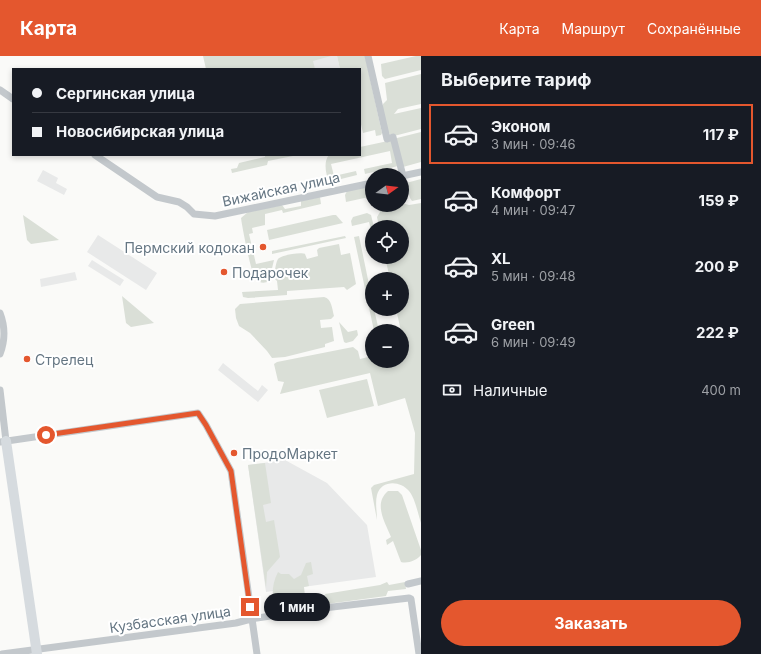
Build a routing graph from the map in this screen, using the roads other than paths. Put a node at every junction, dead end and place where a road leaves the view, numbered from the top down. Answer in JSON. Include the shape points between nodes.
{"nodes":[{"id":1,"x":368,"y":56,"type":"edge"},
{"id":2,"x":0,"y":90,"type":"edge"},
{"id":3,"x":12,"y":97,"type":"edge"},
{"id":4,"x":96,"y":156,"type":"edge"},
{"id":5,"x":401,"y":168,"type":"edge"},
{"id":6,"x":421,"y":172,"type":"edge"},
{"id":7,"x":409,"y":175,"type":"edge"},
{"id":8,"x":365,"y":184,"type":"edge"},
{"id":9,"x":0,"y":313,"type":"edge"},
{"id":10,"x":0,"y":354,"type":"edge"},
{"id":11,"x":0,"y":390,"type":"edge"},
{"id":12,"x":3,"y":441,"type":"edge"},
{"id":13,"x":421,"y":581,"type":"edge"},
{"id":14,"x":408,"y":584,"type":"dead end"},
{"id":15,"x":252,"y":619,"type":"junction"},
{"id":16,"x":37,"y":652,"type":"edge"},
{"id":17,"x":2,"y":654,"type":"edge"},
{"id":18,"x":257,"y":654,"type":"edge"},
{"id":19,"x":419,"y":654,"type":"edge"}],
"edges":[{"from":1,"to":5,"type":"street","via":[[387,139],[393,137]]},
{"from":2,"to":3,"type":"street"},
{"from":4,"to":8,"type":"street","name":"Вижайская улица","via":[[157,197],[179,202],[194,214],[215,216]]},
{"from":6,"to":7,"type":"street"},
{"from":9,"to":10,"type":"street","via":[[4,323]]},
{"from":11,"to":12,"type":"street"},
{"from":12,"to":15,"type":"street","via":[[198,413],[231,471]]},
{"from":12,"to":16,"type":"street"},
{"from":13,"to":14,"type":"street"},
{"from":15,"to":16,"type":"street","name":"Кузбасская улица"},
{"from":15,"to":18,"type":"street"},
{"from":15,"to":19,"type":"street","name":"Кузбасская улица","via":[[408,598],[411,599]]},
{"from":16,"to":17,"type":"street","name":"Кузбасская улица"}]}
